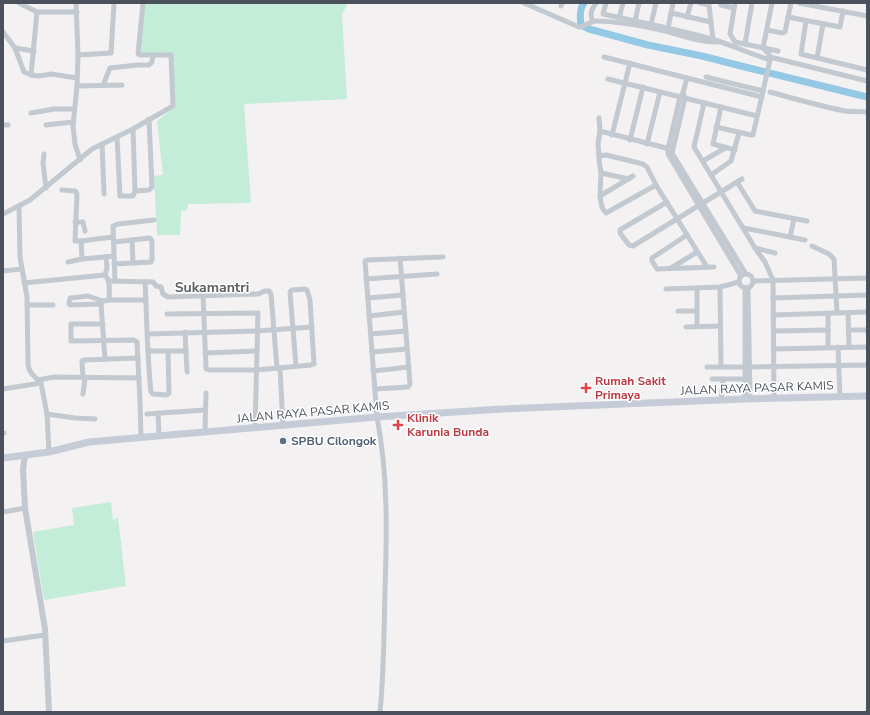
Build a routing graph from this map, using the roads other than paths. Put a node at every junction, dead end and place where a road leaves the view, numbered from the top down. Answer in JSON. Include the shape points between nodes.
{"nodes":[{"id":1,"x":19,"y":3,"type":"edge"},
{"id":2,"x":76,"y":3,"type":"edge"},
{"id":3,"x":114,"y":3,"type":"edge"},
{"id":4,"x":143,"y":3,"type":"edge"},
{"id":5,"x":524,"y":3,"type":"edge"},
{"id":6,"x":596,"y":3,"type":"edge"},
{"id":7,"x":606,"y":3,"type":"edge"},
{"id":8,"x":623,"y":3,"type":"edge"},
{"id":9,"x":639,"y":3,"type":"edge"},
{"id":10,"x":656,"y":3,"type":"edge"},
{"id":11,"x":674,"y":3,"type":"edge"},
{"id":12,"x":691,"y":3,"type":"edge"},
{"id":13,"x":700,"y":3,"type":"edge"},
{"id":14,"x":752,"y":3,"type":"edge"},
{"id":15,"x":772,"y":3,"type":"edge"},
{"id":16,"x":790,"y":3,"type":"edge"},
{"id":17,"x":799,"y":3,"type":"edge"},
{"id":18,"x":721,"y":6,"type":"dead end"},
{"id":19,"x":735,"y":6,"type":"edge"},
{"id":20,"x":843,"y":11,"type":"junction"},
{"id":21,"x":37,"y":12,"type":"junction"},
{"id":22,"x":77,"y":12,"type":"junction"},
{"id":23,"x":671,"y":13,"type":"junction"},
{"id":24,"x":867,"y":16,"type":"edge"},
{"id":25,"x":687,"y":17,"type":"junction"},
{"id":26,"x":788,"y":17,"type":"junction"},
{"id":27,"x":619,"y":18,"type":"junction"},
{"id":28,"x":635,"y":21,"type":"junction"},
{"id":29,"x":806,"y":21,"type":"junction"},
{"id":30,"x":591,"y":22,"type":"junction"},
{"id":31,"x":711,"y":22,"type":"junction"},
{"id":32,"x":651,"y":24,"type":"junction"},
{"id":33,"x":823,"y":24,"type":"junction"},
{"id":34,"x":668,"y":28,"type":"junction"},
{"id":35,"x":767,"y":30,"type":"junction"},
{"id":36,"x":3,"y":32,"type":"edge"},
{"id":37,"x":713,"y":40,"type":"junction"},
{"id":38,"x":719,"y":42,"type":"junction"},
{"id":39,"x":745,"y":44,"type":"junction"},
{"id":40,"x":15,"y":48,"type":"junction"},
{"id":41,"x":764,"y":48,"type":"junction"},
{"id":42,"x":34,"y":51,"type":"junction"},
{"id":43,"x":778,"y":51,"type":"dead end"},
{"id":44,"x":78,"y":55,"type":"junction"},
{"id":45,"x":153,"y":55,"type":"junction"},
{"id":46,"x":604,"y":57,"type":"dead end"},
{"id":47,"x":770,"y":58,"type":"junction"},
{"id":48,"x":817,"y":58,"type":"junction"},
{"id":49,"x":630,"y":63,"type":"junction"},
{"id":50,"x":867,"y":70,"type":"edge"},
{"id":51,"x":32,"y":75,"type":"junction"},
{"id":52,"x":706,"y":77,"type":"dead end"},
{"id":53,"x":77,"y":78,"type":"junction"},
{"id":54,"x":687,"y":78,"type":"junction"},
{"id":55,"x":608,"y":79,"type":"dead end"},
{"id":56,"x":867,"y":81,"type":"edge"},
{"id":57,"x":625,"y":83,"type":"junction"},
{"id":58,"x":103,"y":85,"type":"junction"},
{"id":59,"x":122,"y":85,"type":"dead end"},
{"id":60,"x":77,"y":86,"type":"junction"},
{"id":61,"x":643,"y":87,"type":"junction"},
{"id":62,"x":763,"y":91,"type":"junction"},
{"id":63,"x":660,"y":92,"type":"junction"},
{"id":64,"x":770,"y":92,"type":"dead end"},
{"id":65,"x":683,"y":96,"type":"junction"},
{"id":66,"x":762,"y":97,"type":"junction"},
{"id":67,"x":704,"y":103,"type":"junction"},
{"id":68,"x":721,"y":107,"type":"junction"},
{"id":69,"x":74,"y":109,"type":"junction"},
{"id":70,"x":867,"y":112,"type":"edge"},
{"id":71,"x":31,"y":114,"type":"dead end"},
{"id":72,"x":757,"y":116,"type":"junction"},
{"id":73,"x":600,"y":118,"type":"dead end"},
{"id":74,"x":149,"y":119,"type":"junction"},
{"id":75,"x":73,"y":122,"type":"junction"},
{"id":76,"x":46,"y":125,"type":"dead end"},
{"id":77,"x":716,"y":127,"type":"junction"},
{"id":78,"x":133,"y":129,"type":"junction"},
{"id":79,"x":600,"y":130,"type":"junction"},
{"id":80,"x":739,"y":133,"type":"junction"},
{"id":81,"x":612,"y":135,"type":"junction"},
{"id":82,"x":117,"y":137,"type":"junction"},
{"id":83,"x":630,"y":140,"type":"junction"},
{"id":84,"x":102,"y":144,"type":"junction"},
{"id":85,"x":647,"y":144,"type":"junction"},
{"id":86,"x":725,"y":148,"type":"junction"},
{"id":87,"x":670,"y":149,"type":"junction"},
{"id":88,"x":735,"y":150,"type":"junction"},
{"id":89,"x":44,"y":154,"type":"dead end"},
{"id":90,"x":599,"y":156,"type":"junction"},
{"id":91,"x":80,"y":160,"type":"junction"},
{"id":92,"x":703,"y":162,"type":"junction"},
{"id":93,"x":600,"y":172,"type":"junction"},
{"id":94,"x":711,"y":175,"type":"junction"},
{"id":95,"x":656,"y":185,"type":"junction"},
{"id":96,"x":46,"y":188,"type":"junction"},
{"id":97,"x":62,"y":190,"type":"dead end"},
{"id":98,"x":135,"y":191,"type":"junction"},
{"id":99,"x":721,"y":191,"type":"junction"},
{"id":100,"x":104,"y":194,"type":"dead end"},
{"id":101,"x":600,"y":196,"type":"junction"},
{"id":102,"x":667,"y":202,"type":"junction"},
{"id":103,"x":701,"y":205,"type":"junction"},
{"id":104,"x":19,"y":207,"type":"junction"},
{"id":105,"x":3,"y":214,"type":"edge"},
{"id":106,"x":678,"y":219,"type":"junction"},
{"id":107,"x":794,"y":219,"type":"junction"},
{"id":108,"x":154,"y":220,"type":"dead end"},
{"id":109,"x":807,"y":221,"type":"dead end"},
{"id":110,"x":75,"y":222,"type":"junction"},
{"id":111,"x":744,"y":228,"type":"junction"},
{"id":112,"x":85,"y":231,"type":"dead end"},
{"id":113,"x":687,"y":235,"type":"junction"},
{"id":114,"x":790,"y":237,"type":"junction"},
{"id":115,"x":113,"y":240,"type":"junction"},
{"id":116,"x":132,"y":240,"type":"junction"},
{"id":117,"x":805,"y":240,"type":"dead end"},
{"id":118,"x":81,"y":241,"type":"junction"},
{"id":119,"x":812,"y":246,"type":"dead end"},
{"id":120,"x":755,"y":248,"type":"junction"},
{"id":121,"x":697,"y":252,"type":"junction"},
{"id":122,"x":776,"y":253,"type":"dead end"},
{"id":123,"x":114,"y":256,"type":"junction"},
{"id":124,"x":106,"y":257,"type":"junction"},
{"id":125,"x":444,"y":257,"type":"dead end"},
{"id":126,"x":82,"y":258,"type":"junction"},
{"id":127,"x":400,"y":258,"type":"junction"},
{"id":128,"x":68,"y":262,"type":"dead end"},
{"id":129,"x":134,"y":263,"type":"junction"},
{"id":130,"x":114,"y":264,"type":"junction"},
{"id":131,"x":707,"y":267,"type":"junction"},
{"id":132,"x":714,"y":267,"type":"dead end"},
{"id":133,"x":670,"y":268,"type":"junction"},
{"id":134,"x":21,"y":269,"type":"junction"},
{"id":135,"x":3,"y":271,"type":"edge"},
{"id":136,"x":438,"y":274,"type":"dead end"},
{"id":137,"x":105,"y":275,"type":"junction"},
{"id":138,"x":744,"y":275,"type":"junction"},
{"id":139,"x":401,"y":276,"type":"junction"},
{"id":140,"x":836,"y":278,"type":"junction"},
{"id":141,"x":867,"y":278,"type":"edge"},
{"id":142,"x":366,"y":279,"type":"junction"},
{"id":143,"x":773,"y":280,"type":"junction"},
{"id":144,"x":108,"y":281,"type":"junction"},
{"id":145,"x":115,"y":281,"type":"junction"},
{"id":146,"x":753,"y":281,"type":"junction"},
{"id":147,"x":145,"y":282,"type":"junction"},
{"id":148,"x":739,"y":282,"type":"junction"},
{"id":149,"x":24,"y":283,"type":"junction"},
{"id":150,"x":720,"y":287,"type":"junction"},
{"id":151,"x":746,"y":288,"type":"junction"},
{"id":152,"x":666,"y":289,"type":"dead end"},
{"id":153,"x":697,"y":289,"type":"junction"},
{"id":154,"x":203,"y":295,"type":"junction"},
{"id":155,"x":403,"y":295,"type":"junction"},
{"id":156,"x":837,"y":296,"type":"junction"},
{"id":157,"x":867,"y":296,"type":"edge"},
{"id":158,"x":368,"y":298,"type":"junction"},
{"id":159,"x":773,"y":298,"type":"junction"},
{"id":160,"x":146,"y":300,"type":"junction"},
{"id":161,"x":104,"y":302,"type":"junction"},
{"id":162,"x":27,"y":305,"type":"junction"},
{"id":163,"x":53,"y":305,"type":"dead end"},
{"id":164,"x":678,"y":311,"type":"dead end"},
{"id":165,"x":697,"y":311,"type":"junction"},
{"id":166,"x":404,"y":312,"type":"junction"},
{"id":167,"x":867,"y":312,"type":"edge"},
{"id":168,"x":828,"y":313,"type":"junction"},
{"id":169,"x":837,"y":313,"type":"junction"},
{"id":170,"x":848,"y":313,"type":"junction"},
{"id":171,"x":167,"y":314,"type":"dead end"},
{"id":172,"x":203,"y":314,"type":"junction"},
{"id":173,"x":773,"y":315,"type":"junction"},
{"id":174,"x":369,"y":316,"type":"junction"},
{"id":175,"x":103,"y":324,"type":"junction"},
{"id":176,"x":697,"y":326,"type":"junction"},
{"id":177,"x":720,"y":326,"type":"junction"},
{"id":178,"x":312,"y":327,"type":"junction"},
{"id":179,"x":686,"y":327,"type":"dead end"},
{"id":180,"x":293,"y":328,"type":"junction"},
{"id":181,"x":274,"y":329,"type":"junction"},
{"id":182,"x":828,"y":330,"type":"junction"},
{"id":183,"x":849,"y":330,"type":"junction"},
{"id":184,"x":867,"y":330,"type":"edge"},
{"id":185,"x":204,"y":331,"type":"junction"},
{"id":186,"x":257,"y":331,"type":"junction"},
{"id":187,"x":406,"y":331,"type":"junction"},
{"id":188,"x":774,"y":331,"type":"junction"},
{"id":189,"x":185,"y":332,"type":"junction"},
{"id":190,"x":148,"y":334,"type":"junction"},
{"id":191,"x":370,"y":334,"type":"junction"},
{"id":192,"x":104,"y":341,"type":"junction"},
{"id":193,"x":828,"y":347,"type":"junction"},
{"id":194,"x":838,"y":347,"type":"junction"},
{"id":195,"x":849,"y":347,"type":"junction"},
{"id":196,"x":867,"y":347,"type":"edge"},
{"id":197,"x":407,"y":349,"type":"junction"},
{"id":198,"x":773,"y":349,"type":"junction"},
{"id":199,"x":186,"y":351,"type":"junction"},
{"id":200,"x":257,"y":351,"type":"junction"},
{"id":201,"x":148,"y":352,"type":"junction"},
{"id":202,"x":168,"y":352,"type":"junction"},
{"id":203,"x":372,"y":352,"type":"junction"},
{"id":204,"x":205,"y":353,"type":"junction"},
{"id":205,"x":138,"y":358,"type":"junction"},
{"id":206,"x":104,"y":359,"type":"junction"},
{"id":207,"x":867,"y":365,"type":"edge"},
{"id":208,"x":296,"y":366,"type":"junction"},
{"id":209,"x":839,"y":366,"type":"junction"},
{"id":210,"x":409,"y":367,"type":"junction"},
{"id":211,"x":707,"y":367,"type":"dead end"},
{"id":212,"x":721,"y":367,"type":"junction"},
{"id":213,"x":747,"y":367,"type":"junction"},
{"id":214,"x":774,"y":367,"type":"junction"},
{"id":215,"x":278,"y":368,"type":"junction"},
{"id":216,"x":256,"y":370,"type":"junction"},
{"id":217,"x":373,"y":371,"type":"junction"},
{"id":218,"x":187,"y":372,"type":"dead end"},
{"id":219,"x":747,"y":376,"type":"junction"},
{"id":220,"x":85,"y":378,"type":"junction"},
{"id":221,"x":139,"y":378,"type":"junction"},
{"id":222,"x":712,"y":379,"type":"dead end"},
{"id":223,"x":723,"y":379,"type":"junction"},
{"id":224,"x":39,"y":381,"type":"junction"},
{"id":225,"x":3,"y":388,"type":"edge"},
{"id":226,"x":375,"y":389,"type":"junction"},
{"id":227,"x":206,"y":392,"type":"dead end"},
{"id":228,"x":83,"y":394,"type":"dead end"},
{"id":229,"x":840,"y":396,"type":"junction"},
{"id":230,"x":867,"y":396,"type":"edge"},
{"id":231,"x":774,"y":398,"type":"junction"},
{"id":232,"x":748,"y":399,"type":"junction"},
{"id":233,"x":721,"y":400,"type":"junction"},
{"id":234,"x":205,"y":410,"type":"junction"},
{"id":235,"x":158,"y":413,"type":"junction"},
{"id":236,"x":47,"y":414,"type":"junction"},
{"id":237,"x":147,"y":414,"type":"dead end"},
{"id":238,"x":377,"y":417,"type":"junction"},
{"id":239,"x":95,"y":419,"type":"dead end"},
{"id":240,"x":282,"y":426,"type":"junction"},
{"id":241,"x":255,"y":428,"type":"junction"},
{"id":242,"x":205,"y":432,"type":"junction"},
{"id":243,"x":159,"y":436,"type":"junction"},
{"id":244,"x":140,"y":437,"type":"junction"},
{"id":245,"x":49,"y":452,"type":"junction"},
{"id":246,"x":25,"y":456,"type":"junction"},
{"id":247,"x":3,"y":458,"type":"edge"},
{"id":248,"x":25,"y":508,"type":"junction"},
{"id":249,"x":3,"y":512,"type":"edge"},
{"id":250,"x":45,"y":635,"type":"junction"},
{"id":251,"x":3,"y":641,"type":"edge"},
{"id":252,"x":50,"y":712,"type":"edge"},
{"id":253,"x":380,"y":712,"type":"edge"}],
"edges":[{"from":1,"to":21,"type":"street"},
{"from":2,"to":22,"type":"street"},
{"from":3,"to":44,"type":"street","via":[[112,52]]},
{"from":4,"to":45,"type":"street","via":[[137,52],[140,55]]},
{"from":5,"to":30,"type":"street","via":[[576,26],[582,27]]},
{"from":6,"to":30,"type":"street","via":[[590,17]]},
{"from":7,"to":27,"type":"street","via":[[603,14]]},
{"from":8,"to":27,"type":"street"},
{"from":9,"to":28,"type":"street"},
{"from":10,"to":32,"type":"street"},
{"from":11,"to":23,"type":"street"},
{"from":12,"to":25,"type":"street"},
{"from":13,"to":31,"type":"street","via":[[709,5]]},
{"from":14,"to":39,"type":"street"},
{"from":15,"to":35,"type":"street"},
{"from":16,"to":26,"type":"street"},
{"from":17,"to":20,"type":"street"},
{"from":18,"to":19,"type":"street"},
{"from":19,"to":39,"type":"street","via":[[731,36],[735,42]]},
{"from":20,"to":24,"type":"street"},
{"from":20,"to":33,"type":"street","via":[[840,27]]},
{"from":21,"to":22,"type":"street"},
{"from":21,"to":42,"type":"street"},
{"from":22,"to":44,"type":"street"},
{"from":23,"to":25,"type":"street"},
{"from":23,"to":34,"type":"street"},
{"from":25,"to":31,"type":"street"},
{"from":26,"to":29,"type":"street"},
{"from":26,"to":35,"type":"street","via":[[785,32]]},
{"from":27,"to":28,"type":"street"},
{"from":28,"to":32,"type":"street"},
{"from":29,"to":33,"type":"street"},
{"from":29,"to":48,"type":"street","via":[[801,54]]},
{"from":30,"to":38,"type":"street","via":[[636,25]]},
{"from":31,"to":37,"type":"street"},
{"from":32,"to":34,"type":"street"},
{"from":33,"to":48,"type":"street"},
{"from":34,"to":37,"type":"street"},
{"from":35,"to":41,"type":"street"},
{"from":36,"to":40,"type":"street"},
{"from":37,"to":38,"type":"street"},
{"from":38,"to":47,"type":"street","via":[[750,54]]},
{"from":39,"to":41,"type":"street"},
{"from":40,"to":42,"type":"street"},
{"from":40,"to":51,"type":"street","via":[[24,72]]},
{"from":41,"to":43,"type":"street"},
{"from":41,"to":47,"type":"street"},
{"from":42,"to":51,"type":"street"},
{"from":44,"to":53,"type":"street"},
{"from":45,"to":58,"type":"street","via":[[149,65],[110,68]]},
{"from":45,"to":74,"type":"street","via":[[172,57],[173,106]]},
{"from":46,"to":49,"type":"street"},
{"from":47,"to":56,"type":"street"},
{"from":47,"to":62,"type":"street"},
{"from":48,"to":50,"type":"street"},
{"from":49,"to":54,"type":"street"},
{"from":49,"to":57,"type":"street"},
{"from":51,"to":53,"type":"street","via":[[51,74]]},
{"from":52,"to":62,"type":"street"},
{"from":53,"to":60,"type":"street"},
{"from":54,"to":65,"type":"street"},
{"from":54,"to":66,"type":"street"},
{"from":55,"to":57,"type":"street"},
{"from":57,"to":61,"type":"street"},
{"from":57,"to":81,"type":"street"},
{"from":58,"to":59,"type":"street"},
{"from":58,"to":60,"type":"street"},
{"from":60,"to":69,"type":"street"},
{"from":61,"to":63,"type":"street"},
{"from":61,"to":83,"type":"street"},
{"from":62,"to":66,"type":"street"},
{"from":63,"to":65,"type":"street"},
{"from":63,"to":85,"type":"street"},
{"from":64,"to":70,"type":"street","via":[[848,111]]},
{"from":65,"to":67,"type":"street"},
{"from":65,"to":87,"type":"street"},
{"from":66,"to":72,"type":"street"},
{"from":67,"to":68,"type":"street"},
{"from":67,"to":92,"type":"street","via":[[694,147]]},
{"from":68,"to":72,"type":"street"},
{"from":68,"to":77,"type":"street"},
{"from":69,"to":71,"type":"street","via":[[54,109]]},
{"from":69,"to":75,"type":"street"},
{"from":72,"to":80,"type":"street","via":[[751,136]]},
{"from":73,"to":79,"type":"street"},
{"from":74,"to":78,"type":"street"},
{"from":74,"to":98,"type":"street","via":[[152,187],[149,190]]},
{"from":75,"to":76,"type":"street"},
{"from":75,"to":91,"type":"street","via":[[75,144]]},
{"from":77,"to":80,"type":"street"},
{"from":77,"to":86,"type":"street","via":[[713,144]]},
{"from":78,"to":82,"type":"street"},
{"from":78,"to":98,"type":"street"},
{"from":79,"to":81,"type":"street"},
{"from":79,"to":90,"type":"street"},
{"from":80,"to":88,"type":"street"},
{"from":81,"to":83,"type":"street"},
{"from":82,"to":84,"type":"street"},
{"from":82,"to":98,"type":"street","via":[[120,196],[133,196]]},
{"from":83,"to":85,"type":"street"},
{"from":84,"to":91,"type":"street"},
{"from":84,"to":100,"type":"street"},
{"from":85,"to":87,"type":"street"},
{"from":86,"to":88,"type":"street"},
{"from":86,"to":92,"type":"street"},
{"from":87,"to":103,"type":"street"},
{"from":88,"to":94,"type":"street","via":[[731,161]]},
{"from":89,"to":96,"type":"street"},
{"from":90,"to":93,"type":"street"},
{"from":90,"to":95,"type":"street","via":[[606,155],[645,165]]},
{"from":91,"to":96,"type":"street"},
{"from":92,"to":94,"type":"street"},
{"from":93,"to":101,"type":"street"},
{"from":93,"to":101,"type":"street","via":[[631,178]]},
{"from":94,"to":99,"type":"street"},
{"from":95,"to":101,"type":"street","via":[[609,213],[603,210]]},
{"from":95,"to":102,"type":"street"},
{"from":96,"to":104,"type":"street"},
{"from":97,"to":110,"type":"street","via":[[76,192]]},
{"from":99,"to":103,"type":"street"},
{"from":99,"to":107,"type":"street","via":[[739,180],[755,211]]},
{"from":99,"to":111,"type":"street"},
{"from":102,"to":106,"type":"street"},
{"from":102,"to":106,"type":"street","via":[[620,230],[620,233],[629,245],[633,246]]},
{"from":103,"to":106,"type":"street"},
{"from":103,"to":138,"type":"street"},
{"from":104,"to":105,"type":"street"},
{"from":104,"to":134,"type":"street"},
{"from":106,"to":113,"type":"street"},
{"from":107,"to":109,"type":"street"},
{"from":107,"to":114,"type":"street"},
{"from":108,"to":115,"type":"street","via":[[115,225]]},
{"from":110,"to":112,"type":"street","via":[[83,222]]},
{"from":110,"to":118,"type":"street","via":[[74,239]]},
{"from":111,"to":114,"type":"street"},
{"from":111,"to":120,"type":"street"},
{"from":113,"to":121,"type":"street"},
{"from":113,"to":133,"type":"street","via":[[652,259],[657,270]]},
{"from":114,"to":117,"type":"street"},
{"from":115,"to":116,"type":"street"},
{"from":115,"to":118,"type":"street"},
{"from":115,"to":123,"type":"street"},
{"from":116,"to":129,"type":"street"},
{"from":116,"to":129,"type":"street","via":[[150,238],[152,241],[152,261]]},
{"from":118,"to":126,"type":"street"},
{"from":119,"to":140,"type":"street","via":[[832,256]]},
{"from":120,"to":122,"type":"street"},
{"from":120,"to":143,"type":"street"},
{"from":121,"to":131,"type":"street"},
{"from":121,"to":133,"type":"street"},
{"from":123,"to":124,"type":"street"},
{"from":123,"to":130,"type":"street"},
{"from":124,"to":126,"type":"street"},
{"from":124,"to":137,"type":"street"},
{"from":125,"to":127,"type":"street"},
{"from":126,"to":128,"type":"street"},
{"from":127,"to":139,"type":"street"},
{"from":127,"to":142,"type":"street","via":[[365,261]]},
{"from":129,"to":130,"type":"street"},
{"from":130,"to":145,"type":"street"},
{"from":131,"to":132,"type":"street"},
{"from":131,"to":133,"type":"street"},
{"from":134,"to":135,"type":"street"},
{"from":134,"to":149,"type":"street"},
{"from":136,"to":139,"type":"street"},
{"from":137,"to":144,"type":"street"},
{"from":137,"to":149,"type":"street"},
{"from":138,"to":146,"type":"street","via":[[751,276]]},
{"from":138,"to":148,"type":"street"},
{"from":139,"to":142,"type":"street"},
{"from":139,"to":155,"type":"street"},
{"from":140,"to":141,"type":"street"},
{"from":140,"to":143,"type":"street"},
{"from":140,"to":156,"type":"street"},
{"from":142,"to":158,"type":"street"},
{"from":143,"to":146,"type":"street"},
{"from":143,"to":159,"type":"street"},
{"from":144,"to":145,"type":"street"},
{"from":144,"to":161,"type":"street"},
{"from":145,"to":147,"type":"street"},
{"from":146,"to":151,"type":"street","via":[[752,285]]},
{"from":147,"to":154,"type":"street","via":[[154,282],[163,294],[168,296]]},
{"from":147,"to":160,"type":"street"},
{"from":148,"to":150,"type":"street"},
{"from":148,"to":151,"type":"street"},
{"from":149,"to":162,"type":"street"},
{"from":150,"to":153,"type":"street"},
{"from":150,"to":177,"type":"street"},
{"from":151,"to":213,"type":"street"},
{"from":152,"to":153,"type":"street"},
{"from":153,"to":165,"type":"street"},
{"from":154,"to":172,"type":"street"},
{"from":154,"to":181,"type":"street","via":[[269,292]]},
{"from":155,"to":158,"type":"street"},
{"from":155,"to":166,"type":"street"},
{"from":156,"to":157,"type":"street"},
{"from":156,"to":159,"type":"street"},
{"from":156,"to":169,"type":"street"},
{"from":158,"to":174,"type":"street"},
{"from":159,"to":173,"type":"street"},
{"from":160,"to":161,"type":"street"},
{"from":160,"to":190,"type":"street"},
{"from":161,"to":161,"type":"street","via":[[88,296],[69,299],[69,305]]},
{"from":161,"to":175,"type":"street"},
{"from":162,"to":163,"type":"street"},
{"from":162,"to":224,"type":"street","via":[[28,364]]},
{"from":164,"to":165,"type":"street"},
{"from":165,"to":176,"type":"street"},
{"from":166,"to":174,"type":"street"},
{"from":166,"to":187,"type":"street"},
{"from":167,"to":170,"type":"street"},
{"from":168,"to":169,"type":"street"},
{"from":168,"to":173,"type":"street"},
{"from":168,"to":182,"type":"street"},
{"from":169,"to":170,"type":"street"},
{"from":170,"to":183,"type":"street"},
{"from":171,"to":172,"type":"street"},
{"from":172,"to":185,"type":"street"},
{"from":172,"to":186,"type":"street","via":[[258,313]]},
{"from":173,"to":188,"type":"street"},
{"from":174,"to":191,"type":"street"},
{"from":175,"to":192,"type":"street"},
{"from":175,"to":192,"type":"street","via":[[71,324],[71,340]]},
{"from":176,"to":177,"type":"street"},
{"from":176,"to":179,"type":"street"},
{"from":177,"to":212,"type":"street"},
{"from":178,"to":180,"type":"street"},
{"from":178,"to":180,"type":"street","via":[[309,296],[305,289],[290,292]]},
{"from":178,"to":208,"type":"street","via":[[314,364]]},
{"from":180,"to":181,"type":"street"},
{"from":180,"to":208,"type":"street"},
{"from":181,"to":186,"type":"street"},
{"from":181,"to":215,"type":"street"},
{"from":182,"to":188,"type":"street"},
{"from":182,"to":193,"type":"street"},
{"from":183,"to":184,"type":"street"},
{"from":183,"to":195,"type":"street"},
{"from":185,"to":186,"type":"street"},
{"from":185,"to":189,"type":"street"},
{"from":185,"to":204,"type":"street"},
{"from":186,"to":200,"type":"street"},
{"from":187,"to":191,"type":"street"},
{"from":187,"to":197,"type":"street"},
{"from":188,"to":198,"type":"street"},
{"from":189,"to":190,"type":"street"},
{"from":189,"to":199,"type":"street"},
{"from":190,"to":201,"type":"street"},
{"from":191,"to":203,"type":"street"},
{"from":192,"to":205,"type":"street","via":[[135,340]]},
{"from":192,"to":206,"type":"street"},
{"from":193,"to":194,"type":"street"},
{"from":193,"to":198,"type":"street"},
{"from":194,"to":195,"type":"street"},
{"from":194,"to":209,"type":"street"},
{"from":195,"to":196,"type":"street"},
{"from":197,"to":203,"type":"street"},
{"from":197,"to":210,"type":"street"},
{"from":198,"to":214,"type":"street"},
{"from":199,"to":202,"type":"street"},
{"from":199,"to":218,"type":"street"},
{"from":200,"to":204,"type":"street"},
{"from":200,"to":216,"type":"street"},
{"from":201,"to":202,"type":"street"},
{"from":201,"to":202,"type":"street","via":[[151,392],[167,395]]},
{"from":203,"to":217,"type":"street"},
{"from":204,"to":216,"type":"street","via":[[206,367],[209,370]]},
{"from":205,"to":206,"type":"street"},
{"from":205,"to":221,"type":"street"},
{"from":206,"to":220,"type":"street","via":[[83,360]]},
{"from":207,"to":209,"type":"street"},
{"from":208,"to":215,"type":"street"},
{"from":209,"to":214,"type":"street"},
{"from":209,"to":229,"type":"street"},
{"from":210,"to":217,"type":"street"},
{"from":210,"to":226,"type":"street","via":[[408,387]]},
{"from":211,"to":212,"type":"street"},
{"from":212,"to":213,"type":"street"},
{"from":213,"to":214,"type":"street"},
{"from":213,"to":219,"type":"street"},
{"from":214,"to":231,"type":"street"},
{"from":215,"to":216,"type":"street"},
{"from":215,"to":240,"type":"street"},
{"from":216,"to":241,"type":"street"},
{"from":217,"to":226,"type":"street"},
{"from":219,"to":223,"type":"street"},
{"from":219,"to":232,"type":"street"},
{"from":220,"to":221,"type":"street"},
{"from":220,"to":224,"type":"street","via":[[54,377]]},
{"from":220,"to":228,"type":"street"},
{"from":221,"to":244,"type":"street"},
{"from":222,"to":223,"type":"street"},
{"from":223,"to":233,"type":"street"},
{"from":224,"to":225,"type":"street"},
{"from":224,"to":236,"type":"street"},
{"from":226,"to":238,"type":"street"},
{"from":227,"to":234,"type":"street"},
{"from":229,"to":230,"type":"main road","name":"JALAN RAYA PASAR KAMIS"},
{"from":229,"to":231,"type":"main road","name":"JALAN RAYA PASAR KAMIS"},
{"from":231,"to":232,"type":"main road","name":"JALAN RAYA PASAR KAMIS"},
{"from":232,"to":233,"type":"main road","name":"JALAN RAYA PASAR KAMIS"},
{"from":233,"to":238,"type":"main road","name":"JALAN RAYA PASAR KAMIS"},
{"from":234,"to":235,"type":"street"},
{"from":234,"to":242,"type":"street"},
{"from":235,"to":237,"type":"street"},
{"from":235,"to":243,"type":"street"},
{"from":236,"to":239,"type":"street"},
{"from":236,"to":245,"type":"street"},
{"from":238,"to":240,"type":"main road","name":"JALAN RAYA PASAR KAMIS"},
{"from":238,"to":253,"type":"street","via":[[386,508]]},
{"from":240,"to":241,"type":"main road","name":"JALAN RAYA PASAR KAMIS"},
{"from":241,"to":242,"type":"main road","name":"JALAN RAYA PASAR KAMIS"},
{"from":242,"to":243,"type":"main road","name":"JALAN RAYA PASAR KAMIS"},
{"from":243,"to":244,"type":"main road","name":"JALAN RAYA PASAR KAMIS"},
{"from":244,"to":245,"type":"main road","name":"JALAN RAYA PASAR KAMIS","via":[[89,442]]},
{"from":245,"to":246,"type":"main road","name":"JALAN RAYA PASAR KAMIS"},
{"from":246,"to":247,"type":"main road","name":"JALAN RAYA PASAR KAMIS"},
{"from":246,"to":248,"type":"street"},
{"from":248,"to":249,"type":"street"},
{"from":248,"to":250,"type":"street"},
{"from":250,"to":251,"type":"street"},
{"from":250,"to":252,"type":"street"}]}
